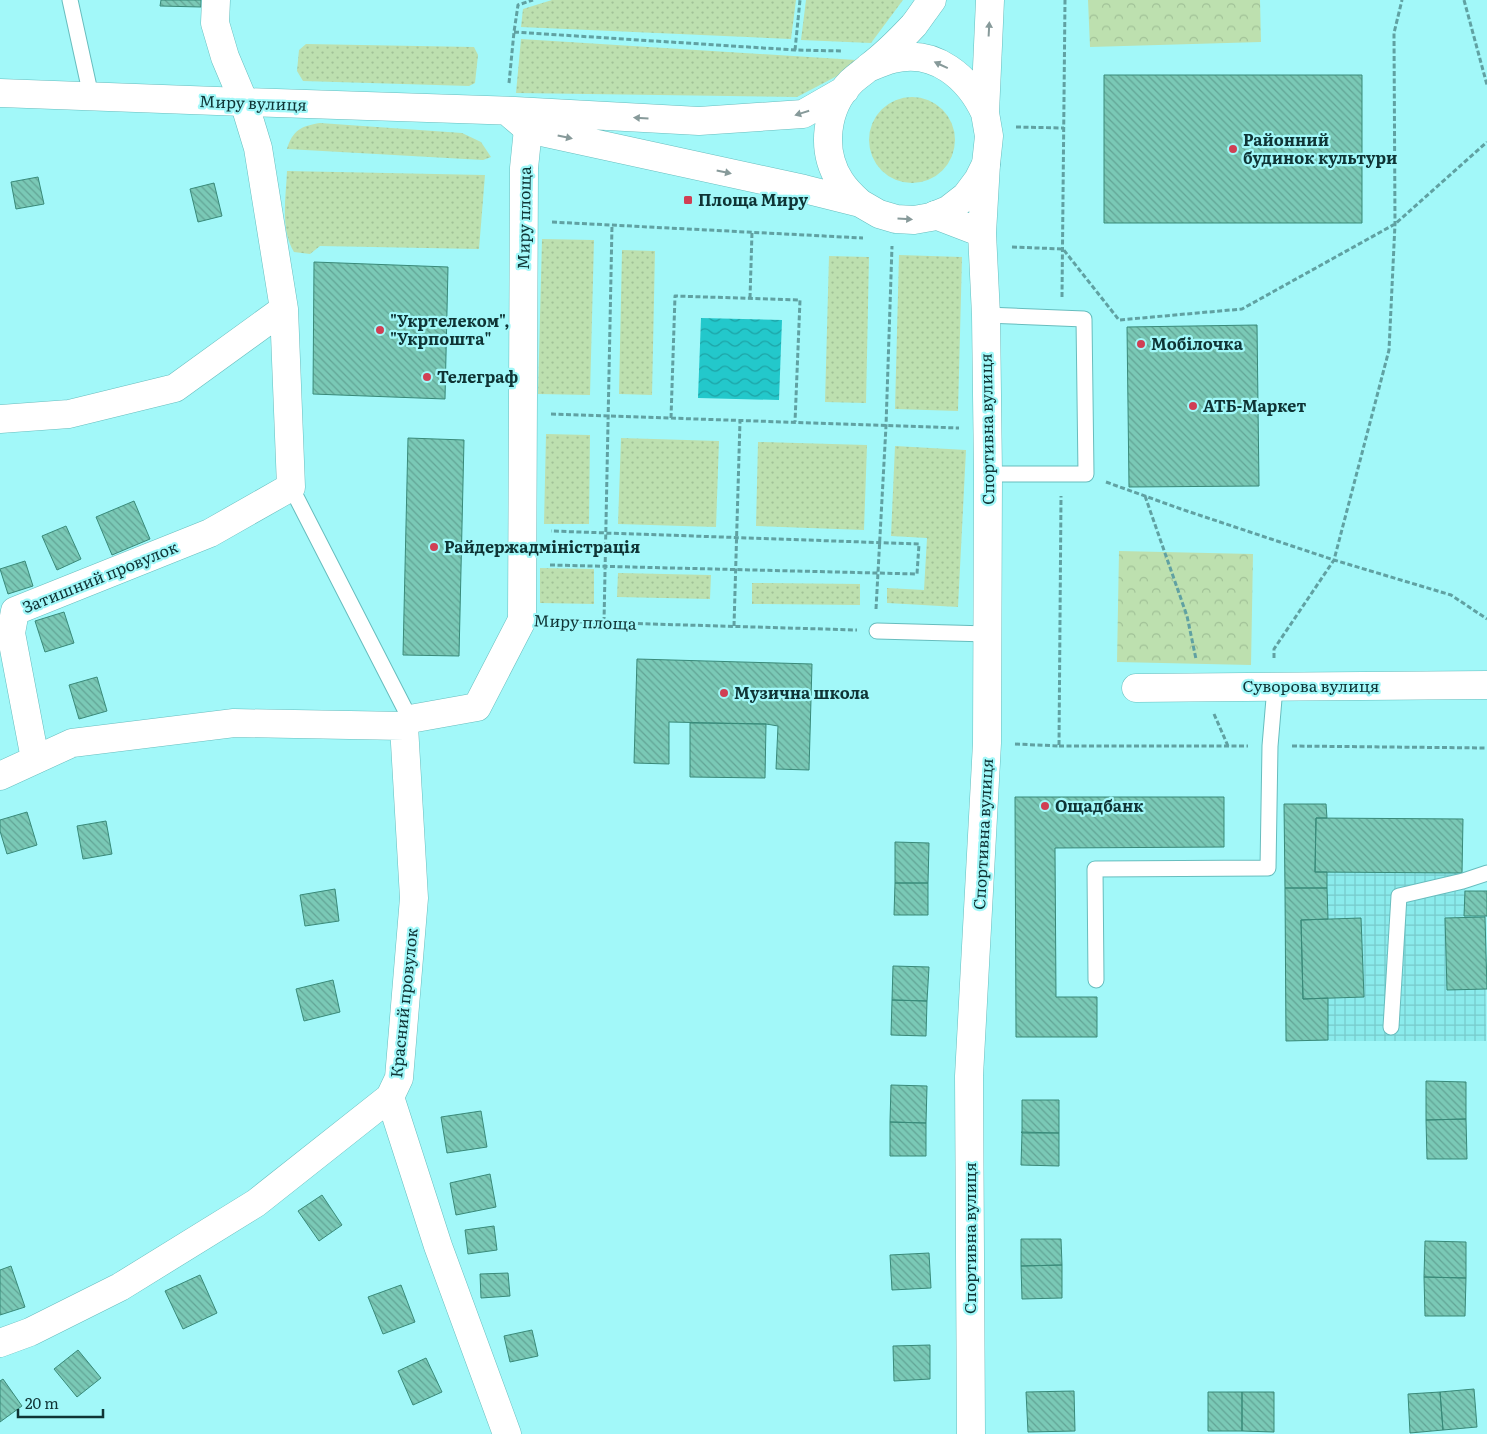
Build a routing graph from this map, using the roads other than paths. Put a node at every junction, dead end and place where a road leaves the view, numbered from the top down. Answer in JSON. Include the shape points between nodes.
{"nodes":[{"id":1,"x":70,"y":0,"type":"edge"},
{"id":2,"x":216,"y":0,"type":"edge"},
{"id":3,"x":932,"y":0,"type":"edge"},
{"id":4,"x":990,"y":0,"type":"edge"},
{"id":5,"x":878,"y":60,"type":"junction"},
{"id":6,"x":845,"y":90,"type":"junction"},
{"id":7,"x":0,"y":92,"type":"edge"},
{"id":8,"x":92,"y":96,"type":"junction"},
{"id":9,"x":244,"y":102,"type":"junction"},
{"id":10,"x":507,"y":111,"type":"junction"},
{"id":11,"x":987,"y":119,"type":"junction"},
{"id":12,"x":528,"y":129,"type":"junction"},
{"id":13,"x":986,"y":164,"type":"junction"},
{"id":14,"x":860,"y":204,"type":"junction"},
{"id":15,"x":935,"y":215,"type":"junction"},
{"id":16,"x":982,"y":239,"type":"junction"},
{"id":17,"x":284,"y":309,"type":"junction"},
{"id":18,"x":986,"y":315,"type":"junction"},
{"id":19,"x":0,"y":419,"type":"edge"},
{"id":20,"x":988,"y":474,"type":"junction"},
{"id":21,"x":292,"y":487,"type":"junction"},
{"id":22,"x":876,"y":631,"type":"road end"},
{"id":23,"x":988,"y":634,"type":"junction"},
{"id":24,"x":1487,"y":685,"type":"edge"},
{"id":25,"x":1276,"y":686,"type":"junction"},
{"id":26,"x":1136,"y":688,"type":"dead end"},
{"id":27,"x":407,"y":723,"type":"junction"},
{"id":28,"x":35,"y":759,"type":"junction"},
{"id":29,"x":0,"y":776,"type":"edge"},
{"id":30,"x":1487,"y":873,"type":"edge"},
{"id":31,"x":1096,"y":980,"type":"dead end"},
{"id":32,"x":1391,"y":1027,"type":"dead end"},
{"id":33,"x":390,"y":1097,"type":"junction"},
{"id":34,"x":0,"y":1343,"type":"edge"},
{"id":35,"x":507,"y":1434,"type":"edge"},
{"id":36,"x":970,"y":1434,"type":"edge"}],
"edges":[{"from":1,"to":8,"type":"lane"},
{"from":2,"to":9,"type":"street","via":[[216,23],[224,56]]},
{"from":3,"to":5,"type":"street","via":[[914,24]]},
{"from":11,"to":4,"type":"street","one_way":true},
{"from":5,"to":6,"type":"street"},
{"from":11,"to":5,"type":"street","one_way":true,"via":[[978,96],[962,78],[946,67],[916,58]]},
{"from":6,"to":10,"type":"street","name":"Миру вулиця","one_way":true,"via":[[803,114],[699,121]]},
{"from":6,"to":14,"type":"street","via":[[831,114],[828,145],[838,179]]},
{"from":7,"to":8,"type":"street","name":"Миру вулиця"},
{"from":8,"to":9,"type":"street","name":"Миру вулиця"},
{"from":9,"to":10,"type":"street","name":"Миру вулиця"},
{"from":9,"to":17,"type":"street","via":[[258,148]]},
{"from":10,"to":12,"type":"street"},
{"from":11,"to":13,"type":"street","via":[[990,136]]},
{"from":12,"to":14,"type":"street","one_way":true},
{"from":12,"to":27,"type":"street","name":"Миру площа","via":[[524,168],[522,620],[477,707]]},
{"from":13,"to":15,"type":"street","via":[[966,196],[948,210]]},
{"from":13,"to":16,"type":"street","name":"Спортивна вулиця"},
{"from":14,"to":15,"type":"street","one_way":true,"via":[[896,219],[914,220]]},
{"from":15,"to":16,"type":"street"},
{"from":16,"to":18,"type":"street","name":"Спортивна вулиця"},
{"from":17,"to":19,"type":"street","via":[[175,388],[69,414]]},
{"from":17,"to":21,"type":"street"},
{"from":18,"to":20,"type":"street","name":"Спортивна вулиця"},
{"from":18,"to":20,"type":"lane","via":[[1084,319],[1086,474]]},
{"from":20,"to":23,"type":"street","name":"Спортивна вулиця"},
{"from":21,"to":27,"type":"lane"},
{"from":21,"to":28,"type":"street","name":"Затишний провулок","via":[[210,533],[15,610],[11,633]]},
{"from":22,"to":23,"type":"lane"},
{"from":23,"to":36,"type":"street","name":"Спортивна вулиця","via":[[988,743],[969,1076]]},
{"from":24,"to":25,"type":"street","name":"Суворова вулиця"},
{"from":25,"to":26,"type":"street","name":"Суворова вулиця"},
{"from":25,"to":31,"type":"lane","via":[[1270,746],[1268,868],[1095,869]]},
{"from":27,"to":28,"type":"street","via":[[234,723],[72,743]]},
{"from":27,"to":33,"type":"street","name":"Красний провулок","via":[[414,898],[399,1078]]},
{"from":28,"to":29,"type":"street"},
{"from":30,"to":32,"type":"lane","via":[[1399,896]]},
{"from":33,"to":34,"type":"street","via":[[256,1203],[120,1287],[30,1332]]},
{"from":33,"to":35,"type":"street","name":"Красний провулок","via":[[438,1246]]}]}
